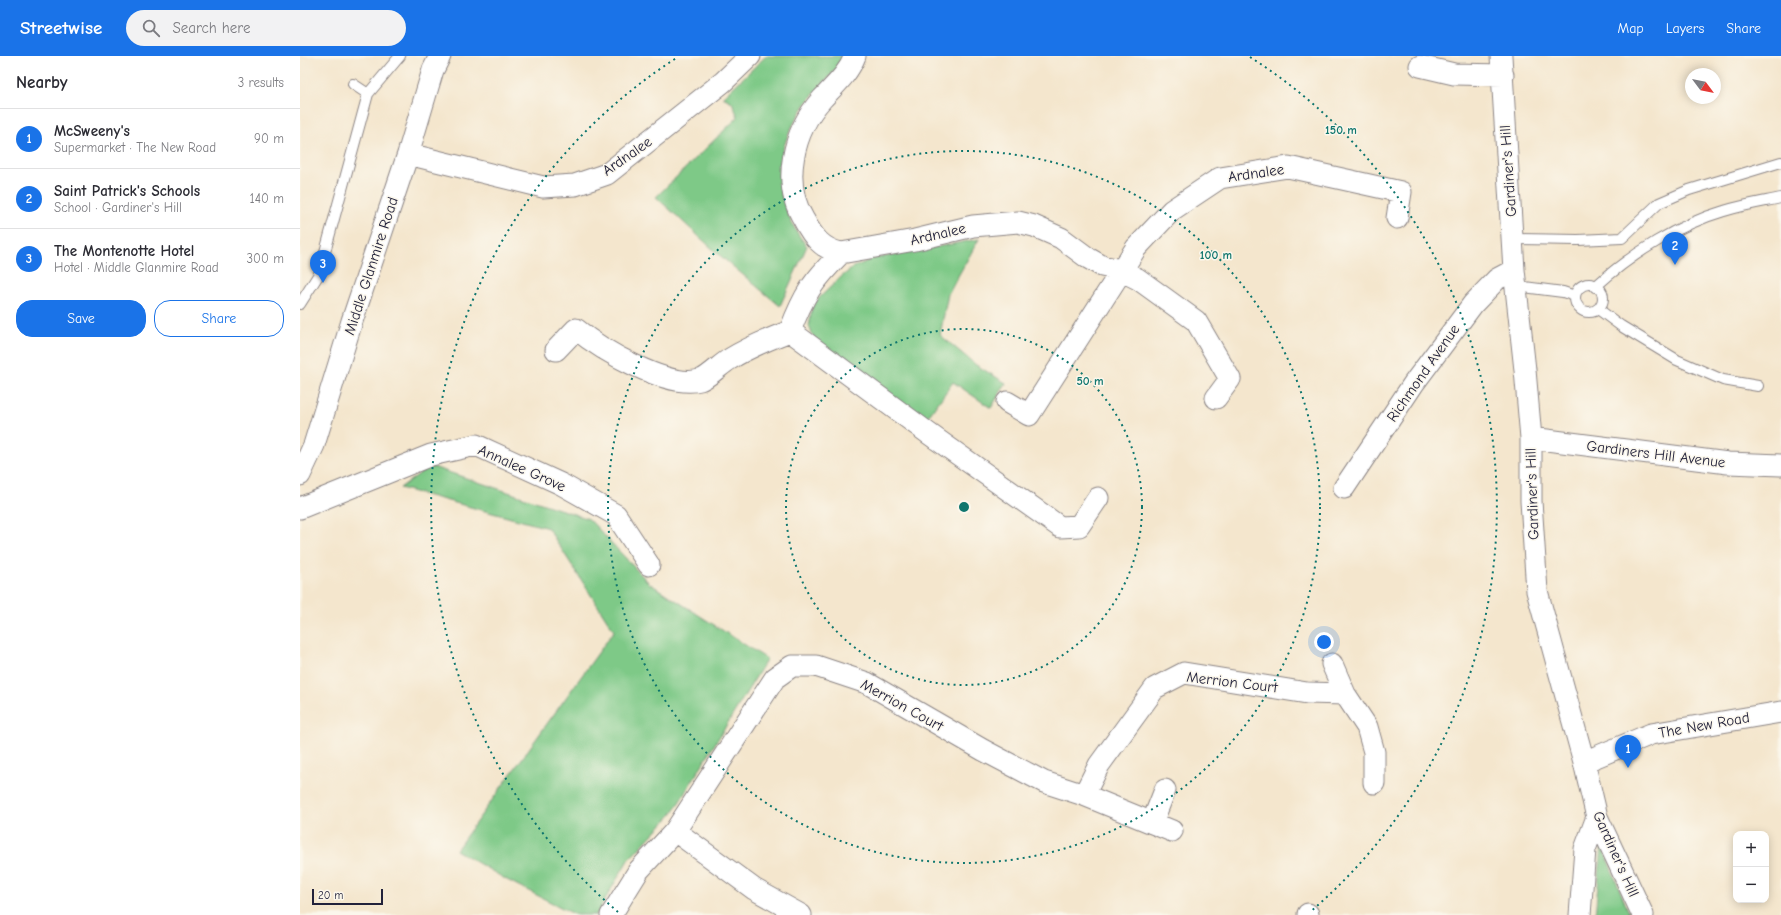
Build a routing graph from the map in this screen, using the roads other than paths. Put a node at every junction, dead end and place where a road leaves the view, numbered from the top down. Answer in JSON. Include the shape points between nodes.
{"nodes":[{"id":1,"x":400,"y":56,"type":"edge"},
{"id":2,"x":440,"y":56,"type":"edge"},
{"id":3,"x":750,"y":56,"type":"edge"},
{"id":4,"x":855,"y":56,"type":"edge"},
{"id":5,"x":1420,"y":66,"type":"dead end"},
{"id":6,"x":1502,"y":66,"type":"edge"},
{"id":7,"x":353,"y":84,"type":"dead end"},
{"id":8,"x":368,"y":94,"type":"junction"},
{"id":9,"x":408,"y":154,"type":"junction"},
{"id":10,"x":1781,"y":162,"type":"edge"},
{"id":11,"x":1781,"y":198,"type":"edge"},
{"id":12,"x":1397,"y":218,"type":"dead end"},
{"id":13,"x":1512,"y":239,"type":"junction"},
{"id":14,"x":841,"y":253,"type":"junction"},
{"id":15,"x":1120,"y":270,"type":"junction"},
{"id":16,"x":1515,"y":278,"type":"junction"},
{"id":17,"x":1595,"y":287,"type":"junction"},
{"id":18,"x":1575,"y":296,"type":"junction"},
{"id":19,"x":300,"y":304,"type":"edge"},
{"id":20,"x":1598,"y":310,"type":"junction"},
{"id":21,"x":790,"y":331,"type":"junction"},
{"id":22,"x":556,"y":350,"type":"dead end"},
{"id":23,"x":1758,"y":386,"type":"dead end"},
{"id":24,"x":1216,"y":398,"type":"dead end"},
{"id":25,"x":1007,"y":402,"type":"dead end"},
{"id":26,"x":1530,"y":438,"type":"junction"},
{"id":27,"x":1781,"y":465,"type":"edge"},
{"id":28,"x":300,"y":475,"type":"edge"},
{"id":29,"x":1344,"y":488,"type":"dead end"},
{"id":30,"x":1098,"y":498,"type":"dead end"},
{"id":31,"x":300,"y":508,"type":"edge"},
{"id":32,"x":649,"y":565,"type":"dead end"},
{"id":33,"x":1332,"y":664,"type":"dead end"},
{"id":34,"x":1345,"y":694,"type":"junction"},
{"id":35,"x":1781,"y":712,"type":"edge"},
{"id":36,"x":1584,"y":762,"type":"junction"},
{"id":37,"x":1374,"y":783,"type":"dead end"},
{"id":38,"x":1165,"y":790,"type":"dead end"},
{"id":39,"x":1084,"y":795,"type":"junction"},
{"id":40,"x":1597,"y":817,"type":"junction"},
{"id":41,"x":1152,"y":823,"type":"junction"},
{"id":42,"x":675,"y":831,"type":"junction"},
{"id":43,"x":1172,"y":831,"type":"dead end"},
{"id":44,"x":611,"y":915,"type":"edge"},
{"id":45,"x":801,"y":915,"type":"edge"},
{"id":46,"x":1580,"y":915,"type":"edge"},
{"id":47,"x":1643,"y":915,"type":"edge"}],
"edges":[{"from":1,"to":8,"type":"lane"},
{"from":2,"to":9,"type":"street","name":"Middle Glanmire Road","via":[[433,70]]},
{"from":3,"to":9,"type":"street","name":"Ardnalee","via":[[717,87],[607,174],[575,185],[543,187]]},
{"from":4,"to":14,"type":"street","via":[[842,80],[822,99],[803,129],[796,147],[791,178],[796,204],[812,235],[830,251]]},
{"from":5,"to":6,"type":"street","via":[[1454,74]]},
{"from":6,"to":13,"type":"street","name":"Gardiner's Hill"},
{"from":7,"to":8,"type":"lane"},
{"from":8,"to":19,"type":"lane","via":[[318,274]]},
{"from":9,"to":28,"type":"street","name":"Middle Glanmire Road","via":[[314,444]]},
{"from":10,"to":13,"type":"lane","via":[[1689,190],[1658,203],[1622,238]]},
{"from":11,"to":17,"type":"lane","via":[[1723,211],[1672,232],[1627,261]]},
{"from":12,"to":15,"type":"street","name":"Ardnalee","via":[[1401,192],[1288,167],[1220,178],[1172,210],[1136,248]]},
{"from":13,"to":16,"type":"street","name":"Gardiner's Hill"},
{"from":14,"to":15,"type":"street","name":"Ardnalee","via":[[973,226],[1018,222],[1048,231],[1102,266]]},
{"from":14,"to":21,"type":"street","via":[[807,291]]},
{"from":15,"to":24,"type":"street","name":"Ardnalee","via":[[1196,320],[1230,379]]},
{"from":15,"to":25,"type":"street","name":"Ardnalee","via":[[1108,294],[1029,415]]},
{"from":16,"to":18,"type":"lane"},
{"from":16,"to":26,"type":"street","name":"Gardiner's Hill"},
{"from":16,"to":29,"type":"street","name":"Richmond Avenue","via":[[1496,279],[1473,304],[1414,383]]},
{"from":17,"to":18,"type":"lane","via":[[1586,285],[1577,291]]},
{"from":17,"to":20,"type":"lane","via":[[1600,289],[1603,295]]},
{"from":18,"to":20,"type":"lane","via":[[1579,309],[1592,312]]},
{"from":20,"to":23,"type":"lane","via":[[1677,360],[1723,380]]},
{"from":21,"to":22,"type":"street","via":[[756,344],[700,380],[676,380],[648,372],[588,338],[576,328]]},
{"from":21,"to":30,"type":"street","via":[[1060,527],[1079,526]]},
{"from":26,"to":27,"type":"street","name":"Gardiners Hill Avenue","via":[[1728,463]]},
{"from":26,"to":36,"type":"street","name":"Gardiner's Hill","via":[[1537,591]]},
{"from":31,"to":32,"type":"street","name":"Annalee Grove","via":[[431,455],[476,445],[561,484],[616,515]]},
{"from":33,"to":34,"type":"street"},
{"from":34,"to":37,"type":"street","via":[[1367,727],[1374,752]]},
{"from":34,"to":39,"type":"street","name":"Merrion Court","via":[[1307,693],[1184,673],[1155,688],[1099,765]]},
{"from":35,"to":36,"type":"street","name":"The New Road","via":[[1651,734]]},
{"from":36,"to":40,"type":"street","name":"Gardiner's Hill"},
{"from":38,"to":41,"type":"street"},
{"from":39,"to":41,"type":"street","name":"Merrion Court"},
{"from":39,"to":42,"type":"street","name":"Merrion Court","via":[[1044,782],[867,683],[816,666],[792,666],[775,678]]},
{"from":40,"to":46,"type":"street","via":[[1585,849]]},
{"from":40,"to":47,"type":"street","name":"Gardiner's Hill"},
{"from":41,"to":43,"type":"street","name":"Merrion Court"},
{"from":42,"to":44,"type":"street","name":"Merrion Court","via":[[639,870]]},
{"from":42,"to":45,"type":"street","via":[[754,889]]}]}
